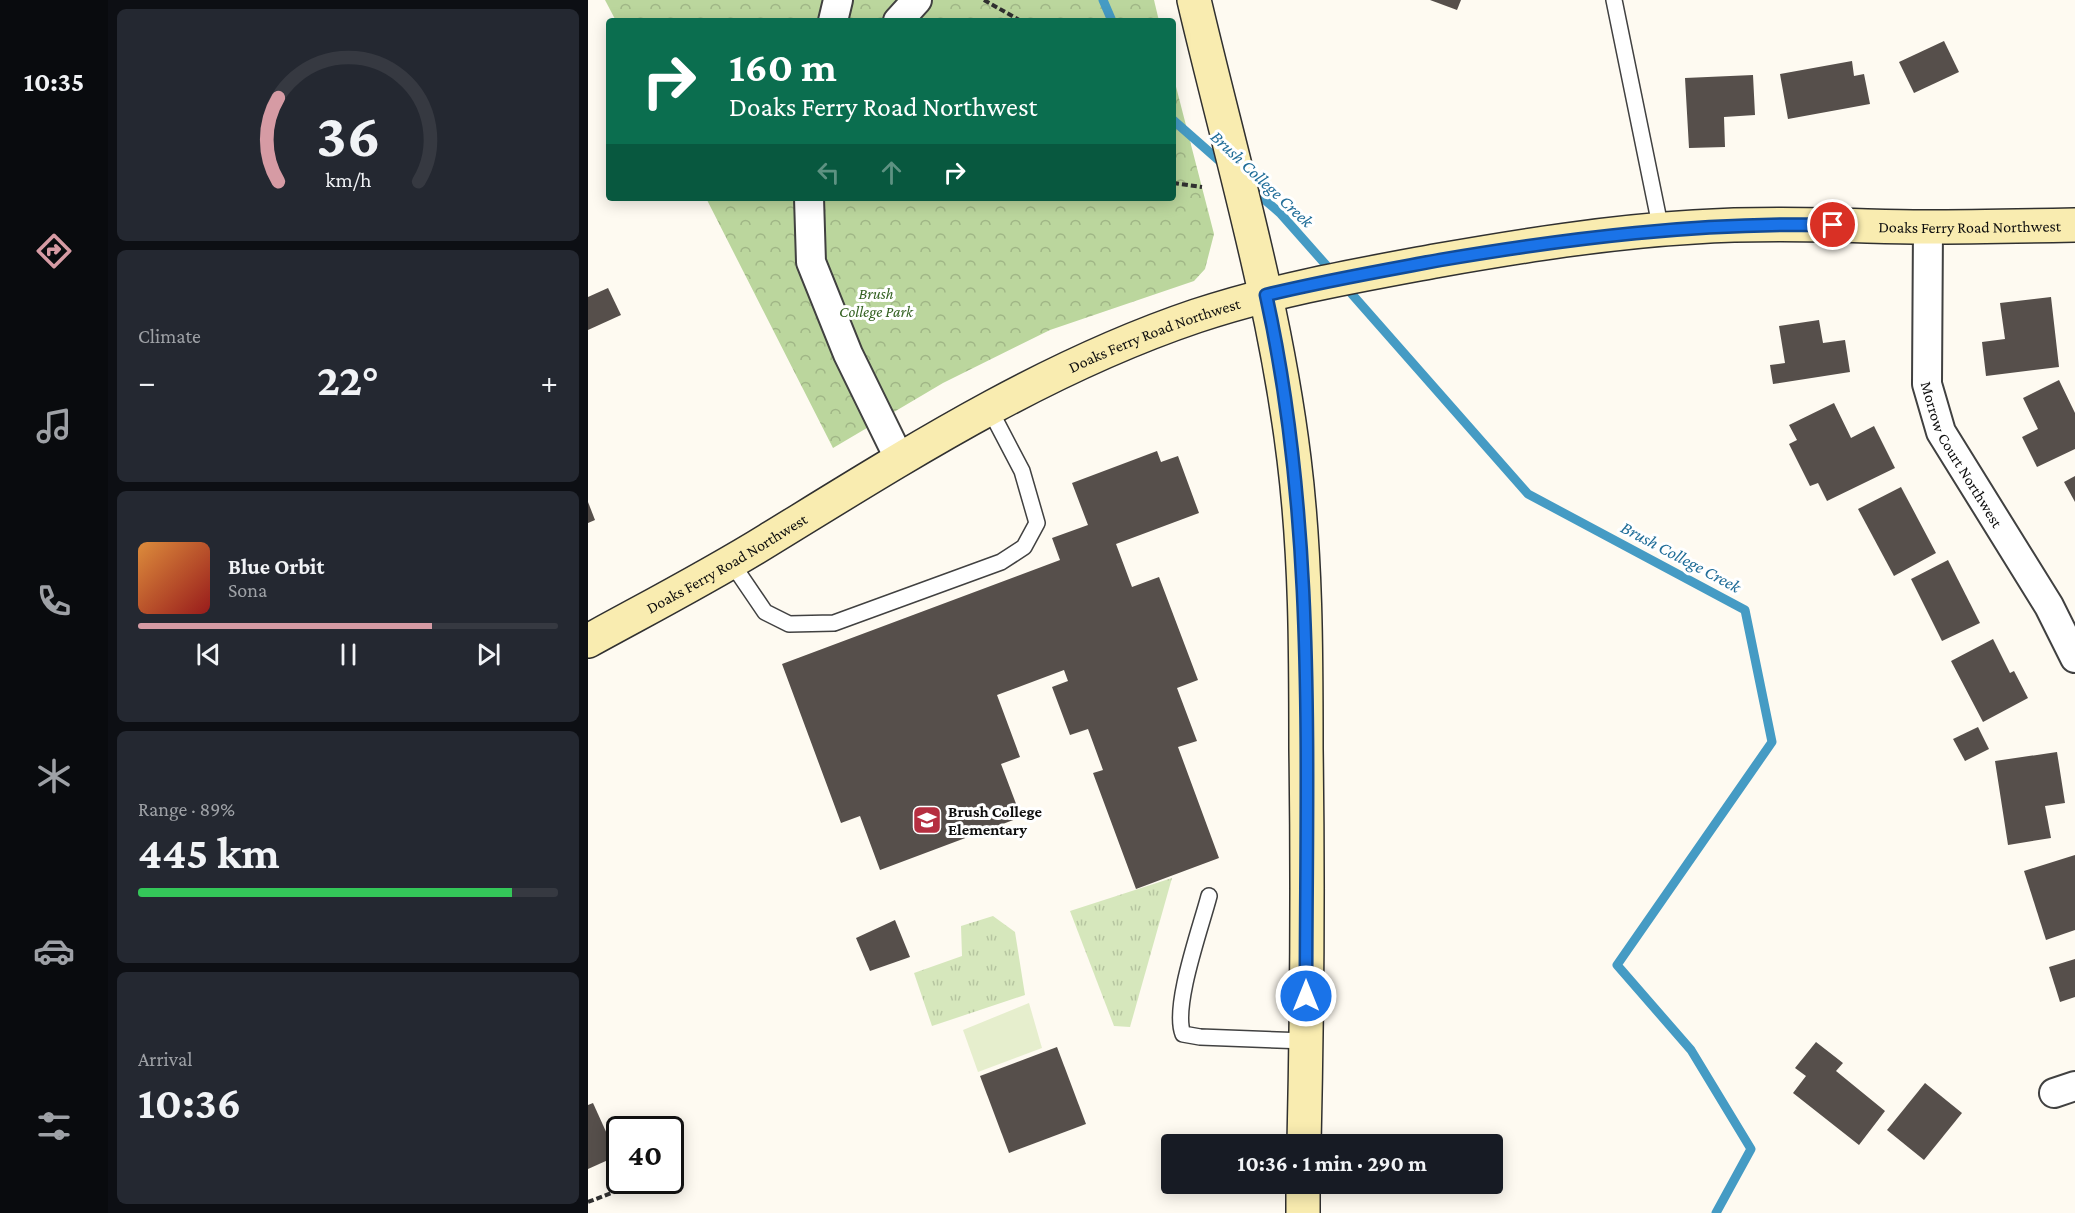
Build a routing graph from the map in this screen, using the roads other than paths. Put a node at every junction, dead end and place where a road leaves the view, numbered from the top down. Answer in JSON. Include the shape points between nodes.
{"nodes":[{"id":1,"x":838,"y":0,"type":"edge"},
{"id":2,"x":917,"y":0,"type":"edge"},
{"id":3,"x":1194,"y":0,"type":"edge"},
{"id":4,"x":1614,"y":0,"type":"edge"},
{"id":5,"x":834,"y":18,"type":"edge"},
{"id":6,"x":901,"y":18,"type":"edge"},
{"id":7,"x":809,"y":201,"type":"edge"},
{"id":8,"x":2075,"y":225,"type":"edge"},
{"id":9,"x":1928,"y":227,"type":"junction"},
{"id":10,"x":1661,"y":230,"type":"junction"},
{"id":11,"x":1266,"y":295,"type":"junction"},
{"id":12,"x":989,"y":408,"type":"junction"},
{"id":13,"x":899,"y":458,"type":"junction"},
{"id":14,"x":731,"y":562,"type":"junction"},
{"id":15,"x":588,"y":641,"type":"edge"},
{"id":16,"x":2075,"y":658,"type":"edge"},
{"id":17,"x":1209,"y":896,"type":"dead end"},
{"id":18,"x":1306,"y":1041,"type":"junction"},
{"id":19,"x":1304,"y":1134,"type":"edge"},
{"id":20,"x":1303,"y":1194,"type":"edge"},
{"id":21,"x":1303,"y":1213,"type":"edge"}],
"edges":[{"from":1,"to":5,"type":"street"},
{"from":2,"to":6,"type":"street"},
{"from":3,"to":11,"type":"main road"},
{"from":4,"to":10,"type":"lane"},
{"from":7,"to":13,"type":"street","via":[[811,262],[848,354]]},
{"from":8,"to":9,"type":"main road","name":"Doaks Ferry Road Northwest"},
{"from":9,"to":10,"type":"main road","name":"Doaks Ferry Road Northwest","via":[[1786,224]]},
{"from":9,"to":16,"type":"street","name":"Morrow Court Northwest","via":[[1927,384],[1941,432],[2049,606]]},
{"from":10,"to":11,"type":"main road","name":"Doaks Ferry Road Northwest","via":[[1511,248]]},
{"from":11,"to":12,"type":"main road","name":"Doaks Ferry Road Northwest","via":[[1196,316],[1142,338],[1051,376]]},
{"from":11,"to":18,"type":"main road","via":[[1294,458],[1305,598]]},
{"from":12,"to":13,"type":"main road","name":"Doaks Ferry Road Northwest"},
{"from":12,"to":14,"type":"lane","via":[[1022,471],[1037,523],[1024,547],[1001,562],[834,623],[789,624],[765,612]]},
{"from":13,"to":14,"type":"main road","name":"Doaks Ferry Road Northwest"},
{"from":14,"to":15,"type":"main road","name":"Doaks Ferry Road Northwest"},
{"from":17,"to":18,"type":"lane","via":[[1183,994],[1179,1023],[1183,1034]]},
{"from":18,"to":19,"type":"main road"},
{"from":20,"to":21,"type":"main road"}]}
